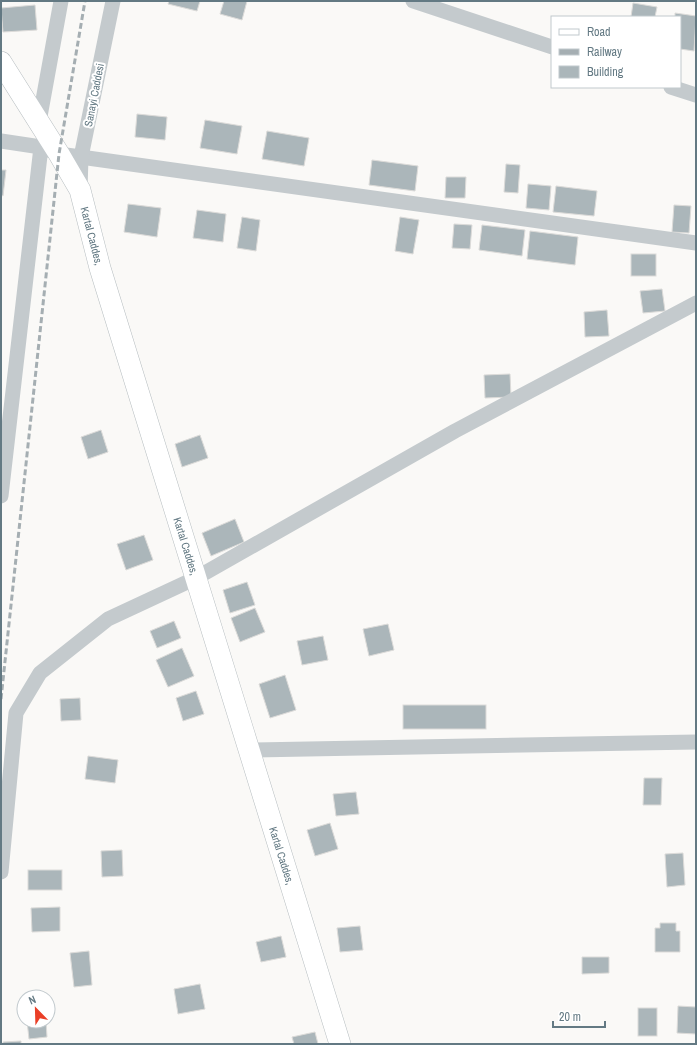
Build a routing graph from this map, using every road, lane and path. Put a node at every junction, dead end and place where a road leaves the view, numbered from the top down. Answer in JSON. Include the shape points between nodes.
{"nodes":[{"id":1,"x":61,"y":1,"type":"edge"},
{"id":2,"x":113,"y":1,"type":"edge"},
{"id":3,"x":413,"y":1,"type":"edge"},
{"id":4,"x":551,"y":47,"type":"edge"},
{"id":5,"x":1,"y":62,"type":"edge"},
{"id":6,"x":674,"y":88,"type":"edge"},
{"id":7,"x":696,"y":95,"type":"edge"},
{"id":8,"x":39,"y":122,"type":"junction"},
{"id":9,"x":1,"y":141,"type":"edge"},
{"id":10,"x":50,"y":151,"type":"junction"},
{"id":11,"x":81,"y":157,"type":"junction"},
{"id":12,"x":80,"y":190,"type":"junction"},
{"id":13,"x":696,"y":243,"type":"edge"},
{"id":14,"x":696,"y":303,"type":"edge"},
{"id":15,"x":1,"y":496,"type":"edge"},
{"id":16,"x":196,"y":578,"type":"junction"},
{"id":17,"x":696,"y":742,"type":"edge"},
{"id":18,"x":249,"y":750,"type":"junction"},
{"id":19,"x":1,"y":872,"type":"edge"},
{"id":20,"x":340,"y":1044,"type":"edge"}],
"edges":[{"from":1,"to":8,"type":"street"},
{"from":2,"to":11,"type":"street","name":"Sanayi Caddesi"},
{"from":3,"to":4,"type":"street"},
{"from":5,"to":8,"type":"main road","name":"Kartal Caddes,"},
{"from":6,"to":7,"type":"street"},
{"from":8,"to":10,"type":"main road","name":"Kartal Caddes,"},
{"from":9,"to":10,"type":"street"},
{"from":10,"to":11,"type":"street"},
{"from":10,"to":12,"type":"main road","name":"Kartal Caddes,"},
{"from":10,"to":15,"type":"street"},
{"from":11,"to":12,"type":"street","name":"Sanayi Caddesi"},
{"from":11,"to":13,"type":"street"},
{"from":12,"to":16,"type":"main road","name":"Kartal Caddes,","via":[[100,268]]},
{"from":14,"to":16,"type":"street","via":[[455,431]]},
{"from":16,"to":18,"type":"main road","name":"Kartal Caddes,"},
{"from":16,"to":19,"type":"street","via":[[108,619],[40,673],[16,713]]},
{"from":17,"to":18,"type":"street"},
{"from":18,"to":20,"type":"main road","name":"Kartal Caddes,"}]}
